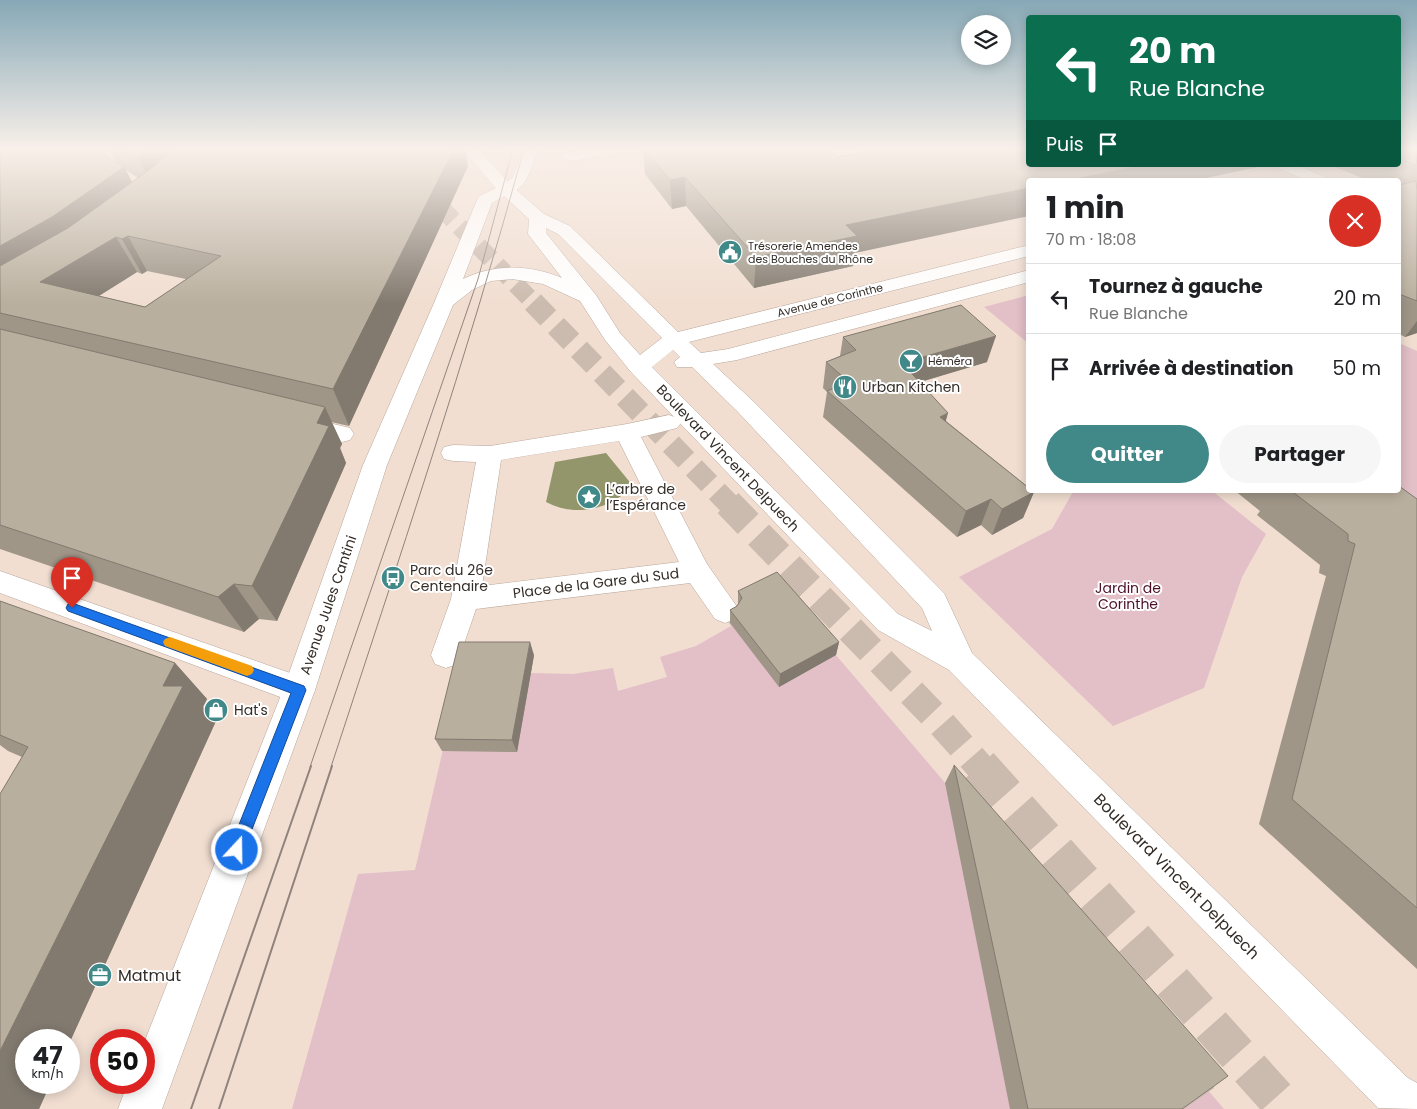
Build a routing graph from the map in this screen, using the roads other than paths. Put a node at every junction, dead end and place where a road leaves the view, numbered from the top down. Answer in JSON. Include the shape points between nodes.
{"nodes":[{"id":1,"x":485,"y":201,"type":"edge"},
{"id":2,"x":519,"y":201,"type":"edge"},
{"id":3,"x":538,"y":218,"type":"junction"},
{"id":4,"x":1026,"y":251,"type":"edge"},
{"id":5,"x":1026,"y":277,"type":"edge"},
{"id":6,"x":589,"y":299,"type":"junction"},
{"id":7,"x":444,"y":303,"type":"junction"},
{"id":8,"x":674,"y":340,"type":"junction"},
{"id":9,"x":699,"y":361,"type":"junction"},
{"id":10,"x":639,"y":367,"type":"junction"},
{"id":11,"x":276,"y":418,"type":"edge"},
{"id":12,"x":669,"y":424,"type":"dead end"},
{"id":13,"x":627,"y":432,"type":"junction"},
{"id":14,"x":342,"y":434,"type":"dead end"},
{"id":15,"x":453,"y":453,"type":"dead end"},
{"id":16,"x":490,"y":454,"type":"junction"},
{"id":17,"x":697,"y":571,"type":"junction"},
{"id":18,"x":0,"y":582,"type":"edge"},
{"id":19,"x":465,"y":599,"type":"junction"},
{"id":20,"x":725,"y":611,"type":"dead end"},
{"id":21,"x":446,"y":655,"type":"dead end"},
{"id":22,"x":960,"y":661,"type":"junction"},
{"id":23,"x":299,"y":690,"type":"junction"},
{"id":24,"x":1404,"y":1103,"type":"edge"},
{"id":25,"x":140,"y":1109,"type":"edge"}],
"edges":[{"from":1,"to":7,"type":"main road","name":"Avenue Jules Cantini"},
{"from":2,"to":3,"type":"main road","name":"Boulevard Vincent Delpuech"},
{"from":3,"to":6,"type":"main road","name":"Boulevard Vincent Delpuech","via":[[537,234]]},
{"from":3,"to":8,"type":"main road","name":"Boulevard Vincent Delpuech","via":[[564,230]]},
{"from":4,"to":8,"type":"main road","name":"Avenue de Corinthe"},
{"from":5,"to":9,"type":"main road","name":"Avenue de Corinthe"},
{"from":6,"to":7,"type":"main road","via":[[551,280],[497,274],[473,280],[456,290]]},
{"from":6,"to":10,"type":"main road","name":"Boulevard Vincent Delpuech","via":[[612,336]]},
{"from":7,"to":23,"type":"main road","name":"Avenue Jules Cantini","via":[[375,465]]},
{"from":8,"to":9,"type":"main road","name":"Boulevard Vincent Delpuech"},
{"from":8,"to":10,"type":"main road","name":"Avenue de Corinthe"},
{"from":9,"to":10,"type":"main road"},
{"from":9,"to":22,"type":"main road","name":"Boulevard Vincent Delpuech","via":[[934,600]]},
{"from":10,"to":22,"type":"main road","name":"Boulevard Vincent Delpuech","via":[[888,622]]},
{"from":11,"to":14,"type":"main road"},
{"from":12,"to":13,"type":"main road"},
{"from":13,"to":16,"type":"main road"},
{"from":13,"to":17,"type":"main road","name":"Place de la Gare du Sud"},
{"from":15,"to":16,"type":"main road"},
{"from":16,"to":19,"type":"main road"},
{"from":17,"to":19,"type":"main road","name":"Place de la Gare du Sud"},
{"from":17,"to":20,"type":"main road","name":"Place de la Gare du Sud"},
{"from":18,"to":23,"type":"main road"},
{"from":19,"to":21,"type":"main road"},
{"from":22,"to":24,"type":"main road","name":"Boulevard Vincent Delpuech"},
{"from":23,"to":25,"type":"main road","name":"Avenue Jules Cantini"}]}
